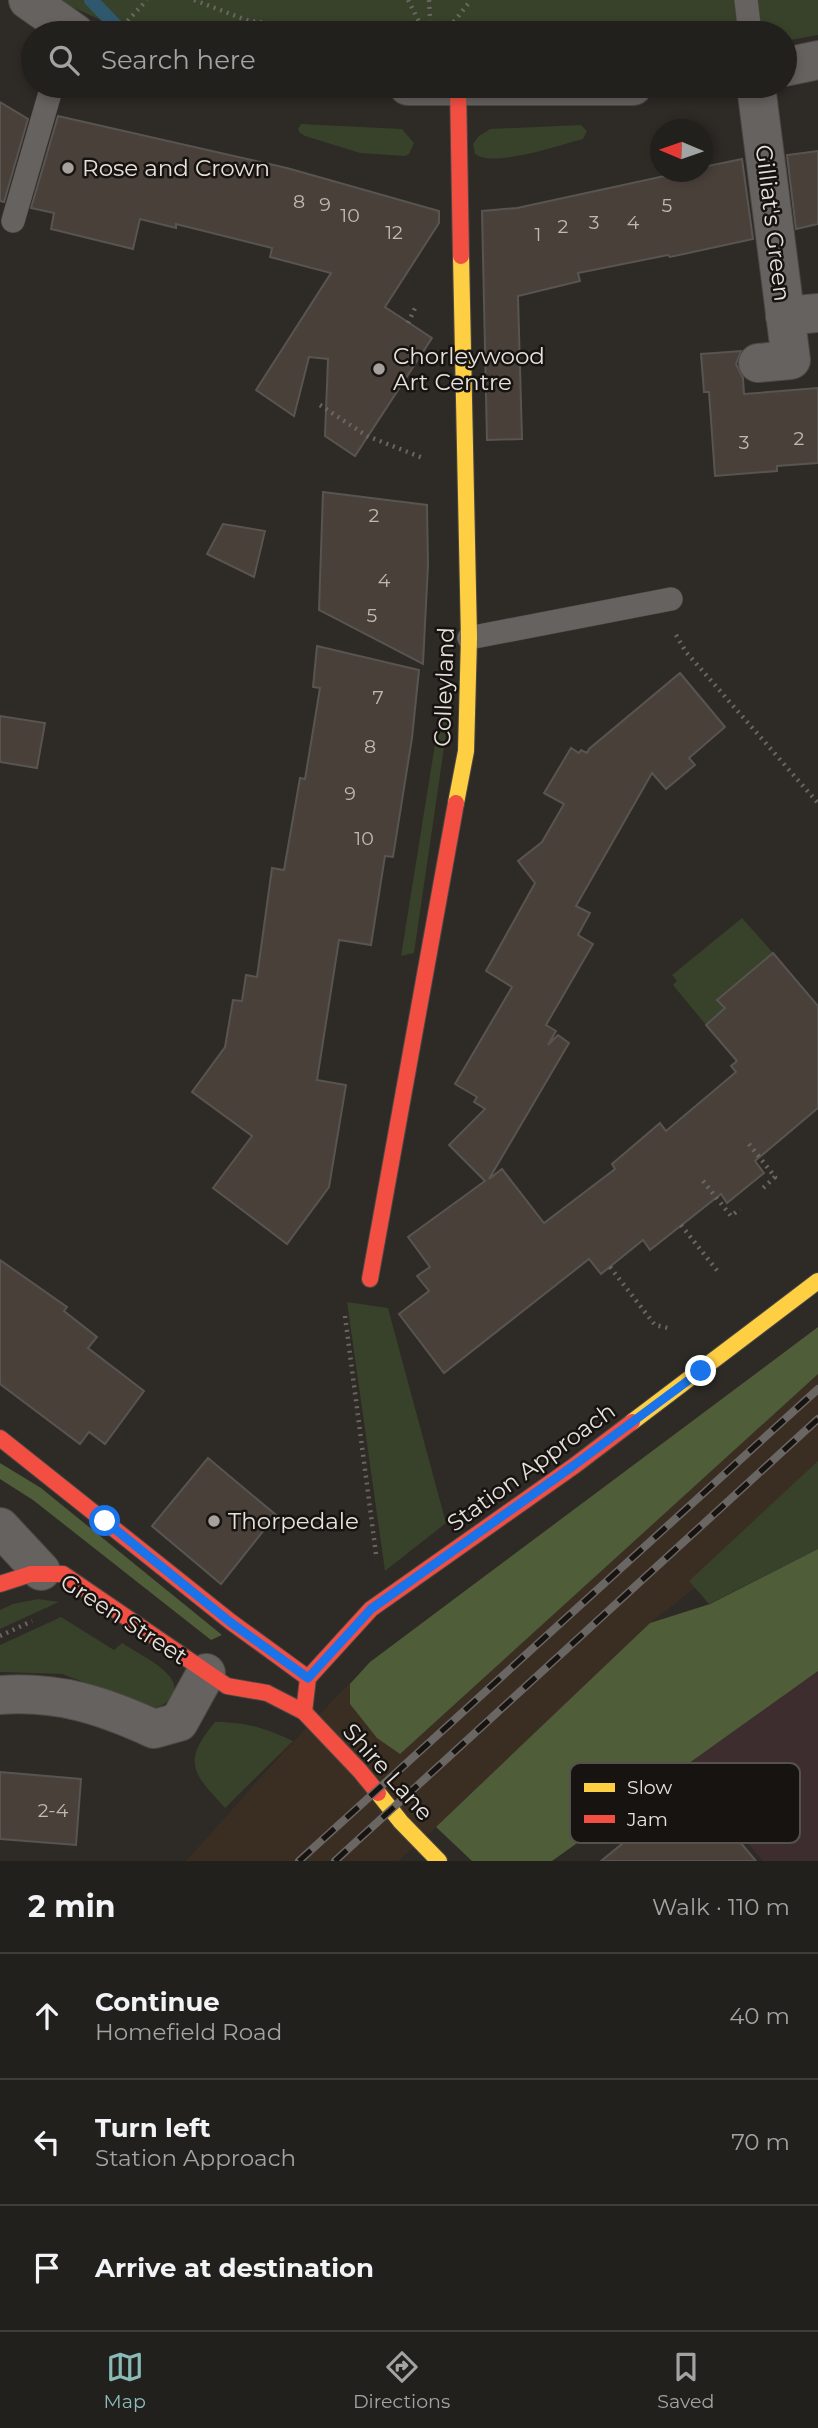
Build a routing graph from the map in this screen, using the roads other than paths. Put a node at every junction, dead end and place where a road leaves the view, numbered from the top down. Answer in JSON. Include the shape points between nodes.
{"nodes":[{"id":1,"x":28,"y":0,"type":"edge"},
{"id":2,"x":746,"y":0,"type":"edge"},
{"id":3,"x":55,"y":21,"type":"edge"},
{"id":4,"x":749,"y":21,"type":"edge"},
{"id":5,"x":818,"y":60,"type":"edge"},
{"id":6,"x":797,"y":64,"type":"edge"},
{"id":7,"x":49,"y":98,"type":"edge"},
{"id":8,"x":458,"y":98,"type":"edge"},
{"id":9,"x":758,"y":98,"type":"edge"},
{"id":10,"x":13,"y":221,"type":"dead end"},
{"id":11,"x":801,"y":314,"type":"edge"},
{"id":12,"x":775,"y":362,"type":"dead end"},
{"id":13,"x":671,"y":599,"type":"dead end"},
{"id":14,"x":470,"y":638,"type":"junction"},
{"id":15,"x":370,"y":1279,"type":"road end"},
{"id":16,"x":818,"y":1281,"type":"edge"},
{"id":17,"x":0,"y":1438,"type":"edge"},
{"id":18,"x":0,"y":1527,"type":"edge"},
{"id":19,"x":41,"y":1572,"type":"junction"},
{"id":20,"x":0,"y":1584,"type":"edge"},
{"id":21,"x":206,"y":1674,"type":"junction"},
{"id":22,"x":308,"y":1678,"type":"junction"},
{"id":23,"x":0,"y":1695,"type":"edge"},
{"id":24,"x":304,"y":1712,"type":"junction"},
{"id":25,"x":439,"y":1861,"type":"edge"}],
"edges":[{"from":1,"to":3,"type":"street"},
{"from":2,"to":4,"type":"lane"},
{"from":5,"to":6,"type":"street"},
{"from":7,"to":10,"type":"lane"},
{"from":8,"to":14,"type":"street","name":"Colleyland"},
{"from":9,"to":11,"type":"street","name":"Gilliat's Green"},
{"from":11,"to":12,"type":"street","name":"Gilliat's Green"},
{"from":13,"to":14,"type":"lane"},
{"from":14,"to":15,"type":"street","name":"Colleyland","via":[[466,751]]},
{"from":16,"to":22,"type":"street","name":"Station Approach","via":[[584,1458],[371,1609]]},
{"from":17,"to":22,"type":"street","via":[[230,1622]]},
{"from":18,"to":19,"type":"street"},
{"from":19,"to":20,"type":"street","name":"Green Street"},
{"from":19,"to":21,"type":"street","name":"Green Street","via":[[63,1574]]},
{"from":21,"to":23,"type":"street","name":"Green Street","via":[[179,1722],[154,1729],[114,1710],[76,1700],[29,1693]]},
{"from":21,"to":24,"type":"street","name":"Green Street","via":[[228,1686],[267,1693]]},
{"from":22,"to":24,"type":"street"},
{"from":24,"to":25,"type":"street","name":"Shire Lane"}]}
